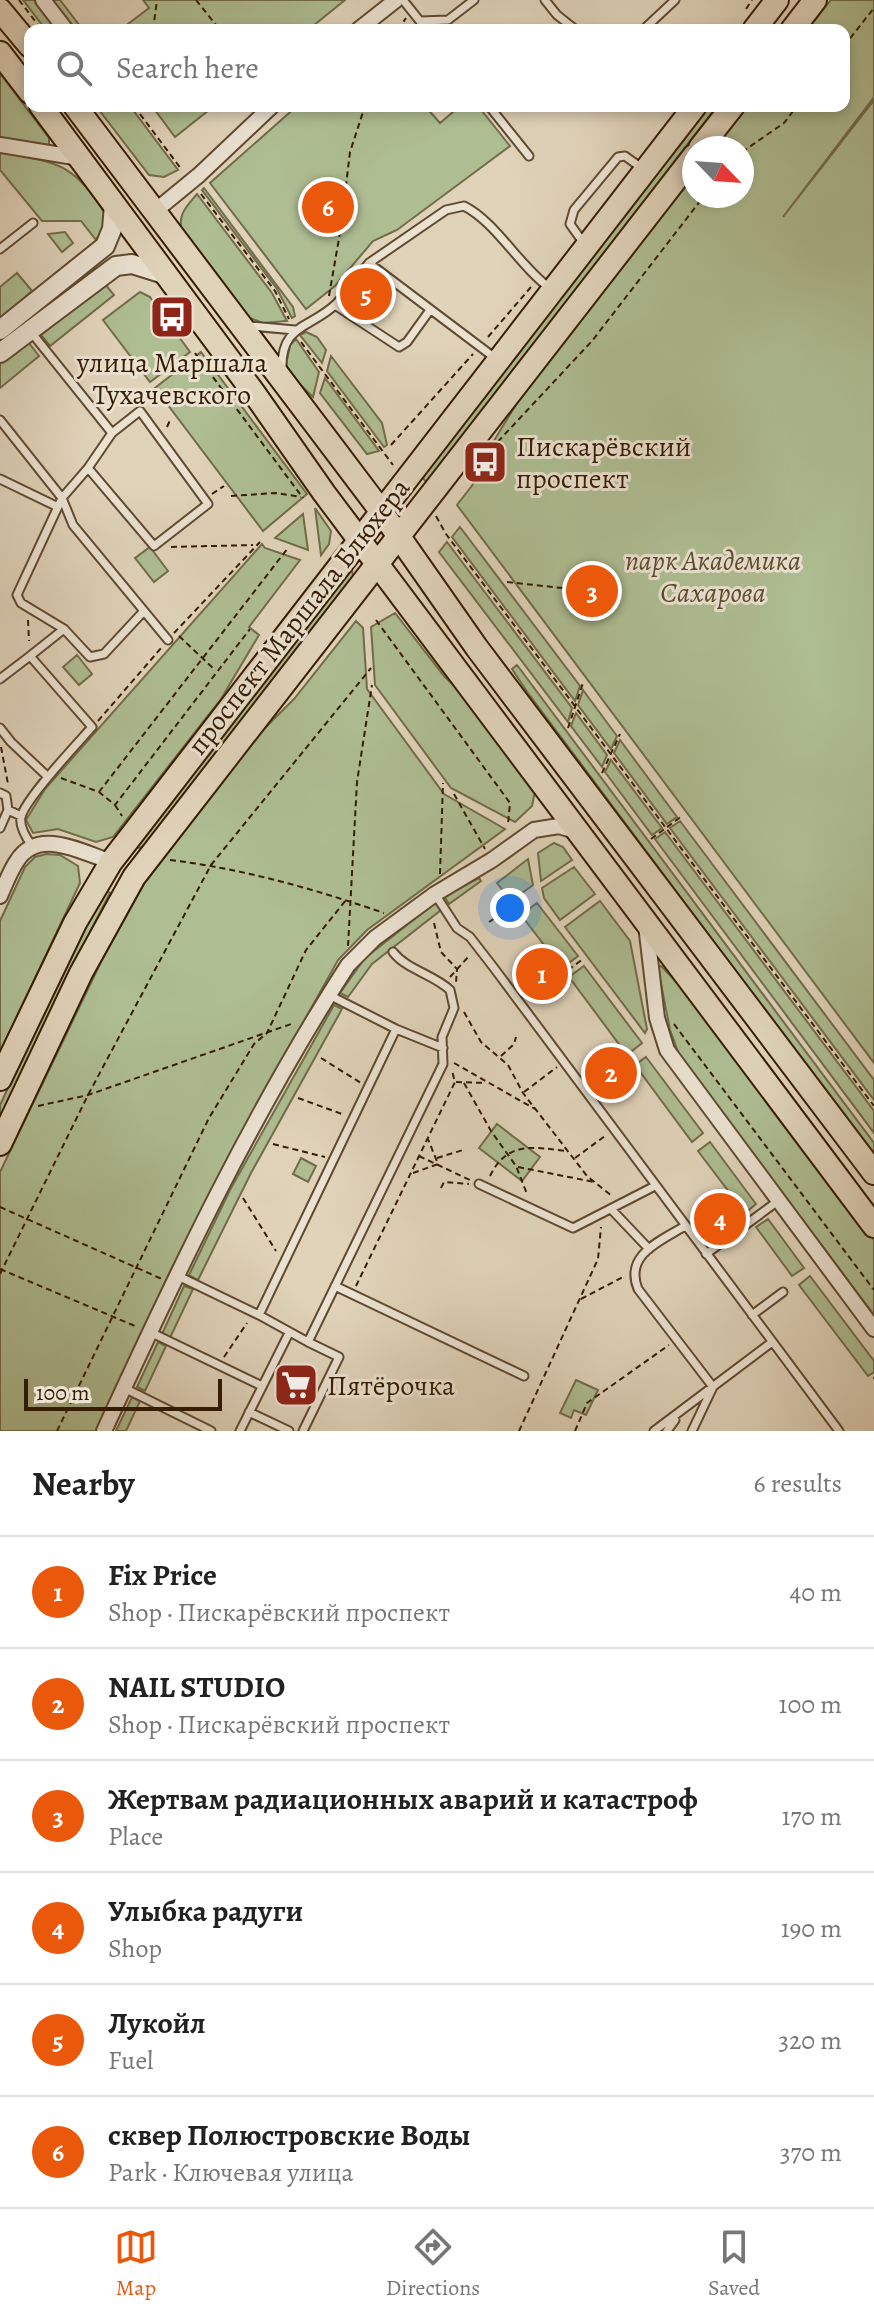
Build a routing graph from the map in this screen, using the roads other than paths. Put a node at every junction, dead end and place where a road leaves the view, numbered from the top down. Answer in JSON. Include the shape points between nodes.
{"nodes":[{"id":1,"x":43,"y":0,"type":"edge"},
{"id":2,"x":396,"y":0,"type":"edge"},
{"id":3,"x":403,"y":0,"type":"edge"},
{"id":4,"x":474,"y":0,"type":"edge"},
{"id":5,"x":545,"y":0,"type":"edge"},
{"id":6,"x":675,"y":0,"type":"edge"},
{"id":7,"x":815,"y":0,"type":"edge"},
{"id":8,"x":773,"y":6,"type":"edge"},
{"id":9,"x":0,"y":10,"type":"edge"},
{"id":10,"x":420,"y":21,"type":"junction"},
{"id":11,"x":61,"y":24,"type":"edge"},
{"id":12,"x":366,"y":24,"type":"edge"},
{"id":13,"x":422,"y":24,"type":"edge"},
{"id":14,"x":568,"y":24,"type":"edge"},
{"id":15,"x":649,"y":24,"type":"edge"},
{"id":16,"x":759,"y":24,"type":"edge"},
{"id":17,"x":786,"y":24,"type":"edge"},
{"id":18,"x":796,"y":24,"type":"edge"},
{"id":19,"x":24,"y":39,"type":"edge"},
{"id":20,"x":0,"y":53,"type":"edge"},
{"id":21,"x":24,"y":84,"type":"edge"},
{"id":22,"x":46,"y":112,"type":"edge"},
{"id":23,"x":79,"y":112,"type":"edge"},
{"id":24,"x":266,"y":112,"type":"edge"},
{"id":25,"x":494,"y":112,"type":"edge"},
{"id":26,"x":690,"y":112,"type":"edge"},
{"id":27,"x":728,"y":112,"type":"edge"},
{"id":28,"x":709,"y":136,"type":"edge"},
{"id":29,"x":0,"y":145,"type":"edge"},
{"id":30,"x":529,"y":156,"type":"dead end"},
{"id":31,"x":80,"y":158,"type":"junction"},
{"id":32,"x":645,"y":170,"type":"junction"},
{"id":33,"x":682,"y":171,"type":"edge"},
{"id":34,"x":114,"y":205,"type":"junction"},
{"id":35,"x":154,"y":212,"type":"junction"},
{"id":36,"x":33,"y":223,"type":"dead end"},
{"id":37,"x":586,"y":247,"type":"junction"},
{"id":38,"x":0,"y":249,"type":"edge"},
{"id":39,"x":369,"y":263,"type":"junction"},
{"id":40,"x":167,"y":275,"type":"junction"},
{"id":41,"x":552,"y":290,"type":"junction"},
{"id":42,"x":335,"y":305,"type":"junction"},
{"id":43,"x":430,"y":310,"type":"junction"},
{"id":44,"x":238,"y":322,"type":"junction"},
{"id":45,"x":0,"y":330,"type":"edge"},
{"id":46,"x":30,"y":330,"type":"junction"},
{"id":47,"x":295,"y":330,"type":"junction"},
{"id":48,"x":0,"y":353,"type":"edge"},
{"id":49,"x":498,"y":360,"type":"junction"},
{"id":50,"x":283,"y":381,"type":"junction"},
{"id":51,"x":0,"y":420,"type":"edge"},
{"id":52,"x":112,"y":433,"type":"junction"},
{"id":53,"x":88,"y":468,"type":"junction"},
{"id":54,"x":0,"y":479,"type":"edge"},
{"id":55,"x":62,"y":498,"type":"junction"},
{"id":56,"x":58,"y":507,"type":"junction"},
{"id":57,"x":381,"y":511,"type":"junction"},
{"id":58,"x":399,"y":535,"type":"junction"},
{"id":59,"x":359,"y":538,"type":"junction"},
{"id":60,"x":378,"y":563,"type":"junction"},
{"id":61,"x":143,"y":612,"type":"junction"},
{"id":62,"x":64,"y":629,"type":"junction"},
{"id":63,"x":168,"y":640,"type":"road end"},
{"id":64,"x":30,"y":656,"type":"junction"},
{"id":65,"x":0,"y":679,"type":"edge"},
{"id":66,"x":0,"y":728,"type":"edge"},
{"id":67,"x":49,"y":776,"type":"junction"},
{"id":68,"x":3,"y":795,"type":"edge"},
{"id":69,"x":8,"y":810,"type":"junction"},
{"id":70,"x":21,"y":816,"type":"junction"},
{"id":71,"x":0,"y":828,"type":"edge"},
{"id":72,"x":579,"y":833,"type":"junction"},
{"id":73,"x":32,"y":846,"type":"junction"},
{"id":74,"x":111,"y":862,"type":"junction"},
{"id":75,"x":134,"y":877,"type":"junction"},
{"id":76,"x":435,"y":894,"type":"junction"},
{"id":77,"x":0,"y":896,"type":"edge"},
{"id":78,"x":645,"y":921,"type":"junction"},
{"id":79,"x":393,"y":952,"type":"dead end"},
{"id":80,"x":329,"y":995,"type":"junction"},
{"id":81,"x":396,"y":1029,"type":"junction"},
{"id":82,"x":443,"y":1048,"type":"junction"},
{"id":83,"x":0,"y":1079,"type":"edge"},
{"id":84,"x":0,"y":1144,"type":"edge"},
{"id":85,"x":874,"y":1173,"type":"edge"},
{"id":86,"x":482,"y":1186,"type":"road end"},
{"id":87,"x":655,"y":1186,"type":"junction"},
{"id":88,"x":778,"y":1201,"type":"junction"},
{"id":89,"x":612,"y":1210,"type":"junction"},
{"id":90,"x":685,"y":1226,"type":"junction"},
{"id":91,"x":874,"y":1226,"type":"edge"},
{"id":92,"x":649,"y":1249,"type":"junction"},
{"id":93,"x":706,"y":1254,"type":"junction"},
{"id":94,"x":176,"y":1280,"type":"junction"},
{"id":95,"x":335,"y":1286,"type":"junction"},
{"id":96,"x":783,"y":1292,"type":"dead end"},
{"id":97,"x":259,"y":1315,"type":"junction"},
{"id":98,"x":752,"y":1315,"type":"junction"},
{"id":99,"x":874,"y":1329,"type":"edge"},
{"id":100,"x":150,"y":1332,"type":"junction"},
{"id":101,"x":289,"y":1333,"type":"junction"},
{"id":102,"x":308,"y":1342,"type":"junction"},
{"id":103,"x":772,"y":1342,"type":"junction"},
{"id":104,"x":524,"y":1376,"type":"dead end"},
{"id":105,"x":262,"y":1386,"type":"junction"},
{"id":106,"x":713,"y":1387,"type":"junction"},
{"id":107,"x":124,"y":1388,"type":"junction"},
{"id":108,"x":687,"y":1406,"type":"junction"},
{"id":109,"x":249,"y":1412,"type":"junction"},
{"id":110,"x":207,"y":1430,"type":"edge"},
{"id":111,"x":104,"y":1431,"type":"edge"},
{"id":112,"x":240,"y":1431,"type":"edge"},
{"id":113,"x":289,"y":1431,"type":"edge"},
{"id":114,"x":303,"y":1431,"type":"edge"},
{"id":115,"x":654,"y":1431,"type":"edge"},
{"id":116,"x":667,"y":1431,"type":"edge"},
{"id":117,"x":692,"y":1431,"type":"edge"},
{"id":118,"x":839,"y":1431,"type":"edge"}],
"edges":[{"from":1,"to":11,"type":"street"},
{"from":2,"to":12,"type":"street"},
{"from":3,"to":10,"type":"lane"},
{"from":4,"to":10,"type":"lane","via":[[448,20]]},
{"from":5,"to":14,"type":"lane"},
{"from":6,"to":15,"type":"lane"},
{"from":7,"to":18,"type":"main road"},
{"from":8,"to":16,"type":"main road"},
{"from":8,"to":17,"type":"main road"},
{"from":9,"to":19,"type":"main road"},
{"from":10,"to":13,"type":"lane"},
{"from":20,"to":21,"type":"main road"},
{"from":22,"to":31,"type":"main road"},
{"from":23,"to":35,"type":"main road"},
{"from":24,"to":35,"type":"street"},
{"from":25,"to":30,"type":"lane"},
{"from":26,"to":32,"type":"main road","name":"проспект Маршала Блюхера"},
{"from":27,"to":28,"type":"main road"},
{"from":29,"to":31,"type":"street"},
{"from":31,"to":34,"type":"main road"},
{"from":32,"to":37,"type":"main road","name":"проспект Маршала Блюхера"},
{"from":32,"to":37,"type":"lane","via":[[618,157],[574,210],[570,224]]},
{"from":33,"to":58,"type":"main road","name":"проспект Маршала Блюхера"},
{"from":34,"to":40,"type":"main road"},
{"from":34,"to":45,"type":"street","via":[[105,246]]},
{"from":35,"to":44,"type":"main road"},
{"from":36,"to":38,"type":"lane"},
{"from":37,"to":41,"type":"main road","name":"проспект Маршала Блюхера"},
{"from":39,"to":41,"type":"lane","via":[[446,210],[464,206]]},
{"from":39,"to":42,"type":"lane"},
{"from":39,"to":43,"type":"lane"},
{"from":40,"to":46,"type":"street","via":[[132,264],[116,266]]},
{"from":40,"to":59,"type":"main road"},
{"from":41,"to":49,"type":"main road","name":"проспект Маршала Блюхера"},
{"from":42,"to":43,"type":"lane","via":[[399,347]]},
{"from":42,"to":47,"type":"lane"},
{"from":43,"to":49,"type":"lane"},
{"from":44,"to":47,"type":"lane"},
{"from":44,"to":50,"type":"main road"},
{"from":46,"to":48,"type":"street"},
{"from":46,"to":52,"type":"lane"},
{"from":47,"to":50,"type":"lane","via":[[283,348]]},
{"from":49,"to":57,"type":"main road","name":"проспект Маршала Блюхера"},
{"from":50,"to":57,"type":"main road"},
{"from":51,"to":55,"type":"lane"},
{"from":52,"to":53,"type":"lane"},
{"from":52,"to":53,"type":"lane","via":[[140,411],[208,504],[154,546]]},
{"from":53,"to":55,"type":"lane"},
{"from":54,"to":56,"type":"lane"},
{"from":55,"to":56,"type":"lane"},
{"from":55,"to":61,"type":"lane","via":[[73,525]]},
{"from":56,"to":62,"type":"lane","via":[[17,595],[21,603]]},
{"from":57,"to":58,"type":"main road"},
{"from":57,"to":59,"type":"main road","name":"проспект Маршала Блюхера"},
{"from":58,"to":60,"type":"main road","name":"проспект Маршала Блюхера"},
{"from":58,"to":85,"type":"main road","via":[[477,648]]},
{"from":59,"to":60,"type":"main road"},
{"from":59,"to":74,"type":"main road","name":"проспект Маршала Блюхера"},
{"from":60,"to":72,"type":"main road"},
{"from":60,"to":75,"type":"main road","name":"проспект Маршала Блюхера"},
{"from":61,"to":62,"type":"lane","via":[[104,654],[90,657]]},
{"from":61,"to":63,"type":"lane"},
{"from":62,"to":64,"type":"lane"},
{"from":64,"to":65,"type":"lane"},
{"from":64,"to":67,"type":"lane","via":[[92,727]]},
{"from":66,"to":67,"type":"lane"},
{"from":67,"to":70,"type":"lane"},
{"from":68,"to":69,"type":"lane"},
{"from":69,"to":70,"type":"lane"},
{"from":69,"to":71,"type":"lane"},
{"from":70,"to":73,"type":"lane"},
{"from":72,"to":76,"type":"street","via":[[544,827]]},
{"from":72,"to":78,"type":"main road"},
{"from":73,"to":74,"type":"street","via":[[56,844]]},
{"from":73,"to":77,"type":"street","via":[[16,861]]},
{"from":74,"to":75,"type":"main road"},
{"from":74,"to":83,"type":"main road","name":"проспект Маршала Блюхера","via":[[75,923]]},
{"from":75,"to":84,"type":"main road","name":"проспект Маршала Блюхера","via":[[100,935]]},
{"from":76,"to":80,"type":"street","via":[[375,938],[348,965]]},
{"from":76,"to":87,"type":"lane"},
{"from":78,"to":88,"type":"street","via":[[657,1018],[667,1050]]},
{"from":78,"to":91,"type":"main road"},
{"from":79,"to":82,"type":"lane","via":[[450,990],[454,1008]]},
{"from":80,"to":81,"type":"lane"},
{"from":80,"to":94,"type":"street","via":[[233,1165]]},
{"from":81,"to":82,"type":"lane"},
{"from":81,"to":97,"type":"lane"},
{"from":82,"to":95,"type":"lane","via":[[443,1064]]},
{"from":86,"to":89,"type":"lane","via":[[573,1228]]},
{"from":87,"to":89,"type":"lane"},
{"from":87,"to":90,"type":"lane"},
{"from":88,"to":93,"type":"lane"},
{"from":88,"to":99,"type":"street"},
{"from":89,"to":92,"type":"lane"},
{"from":90,"to":92,"type":"lane"},
{"from":90,"to":93,"type":"lane"},
{"from":92,"to":106,"type":"lane","via":[[635,1264],[638,1289]]},
{"from":93,"to":98,"type":"lane"},
{"from":94,"to":97,"type":"lane"},
{"from":94,"to":100,"type":"street"},
{"from":95,"to":102,"type":"lane"},
{"from":95,"to":104,"type":"lane"},
{"from":96,"to":98,"type":"lane"},
{"from":97,"to":101,"type":"lane"},
{"from":98,"to":103,"type":"lane"},
{"from":100,"to":105,"type":"lane"},
{"from":100,"to":107,"type":"street"},
{"from":101,"to":102,"type":"lane"},
{"from":101,"to":105,"type":"lane"},
{"from":102,"to":114,"type":"lane","via":[[339,1357]]},
{"from":103,"to":106,"type":"lane"},
{"from":103,"to":118,"type":"lane"},
{"from":105,"to":109,"type":"lane"},
{"from":106,"to":108,"type":"lane"},
{"from":106,"to":117,"type":"lane"},
{"from":107,"to":110,"type":"lane"},
{"from":107,"to":111,"type":"street"},
{"from":108,"to":115,"type":"lane"},
{"from":108,"to":116,"type":"lane"},
{"from":109,"to":112,"type":"lane"},
{"from":109,"to":113,"type":"lane"}]}
